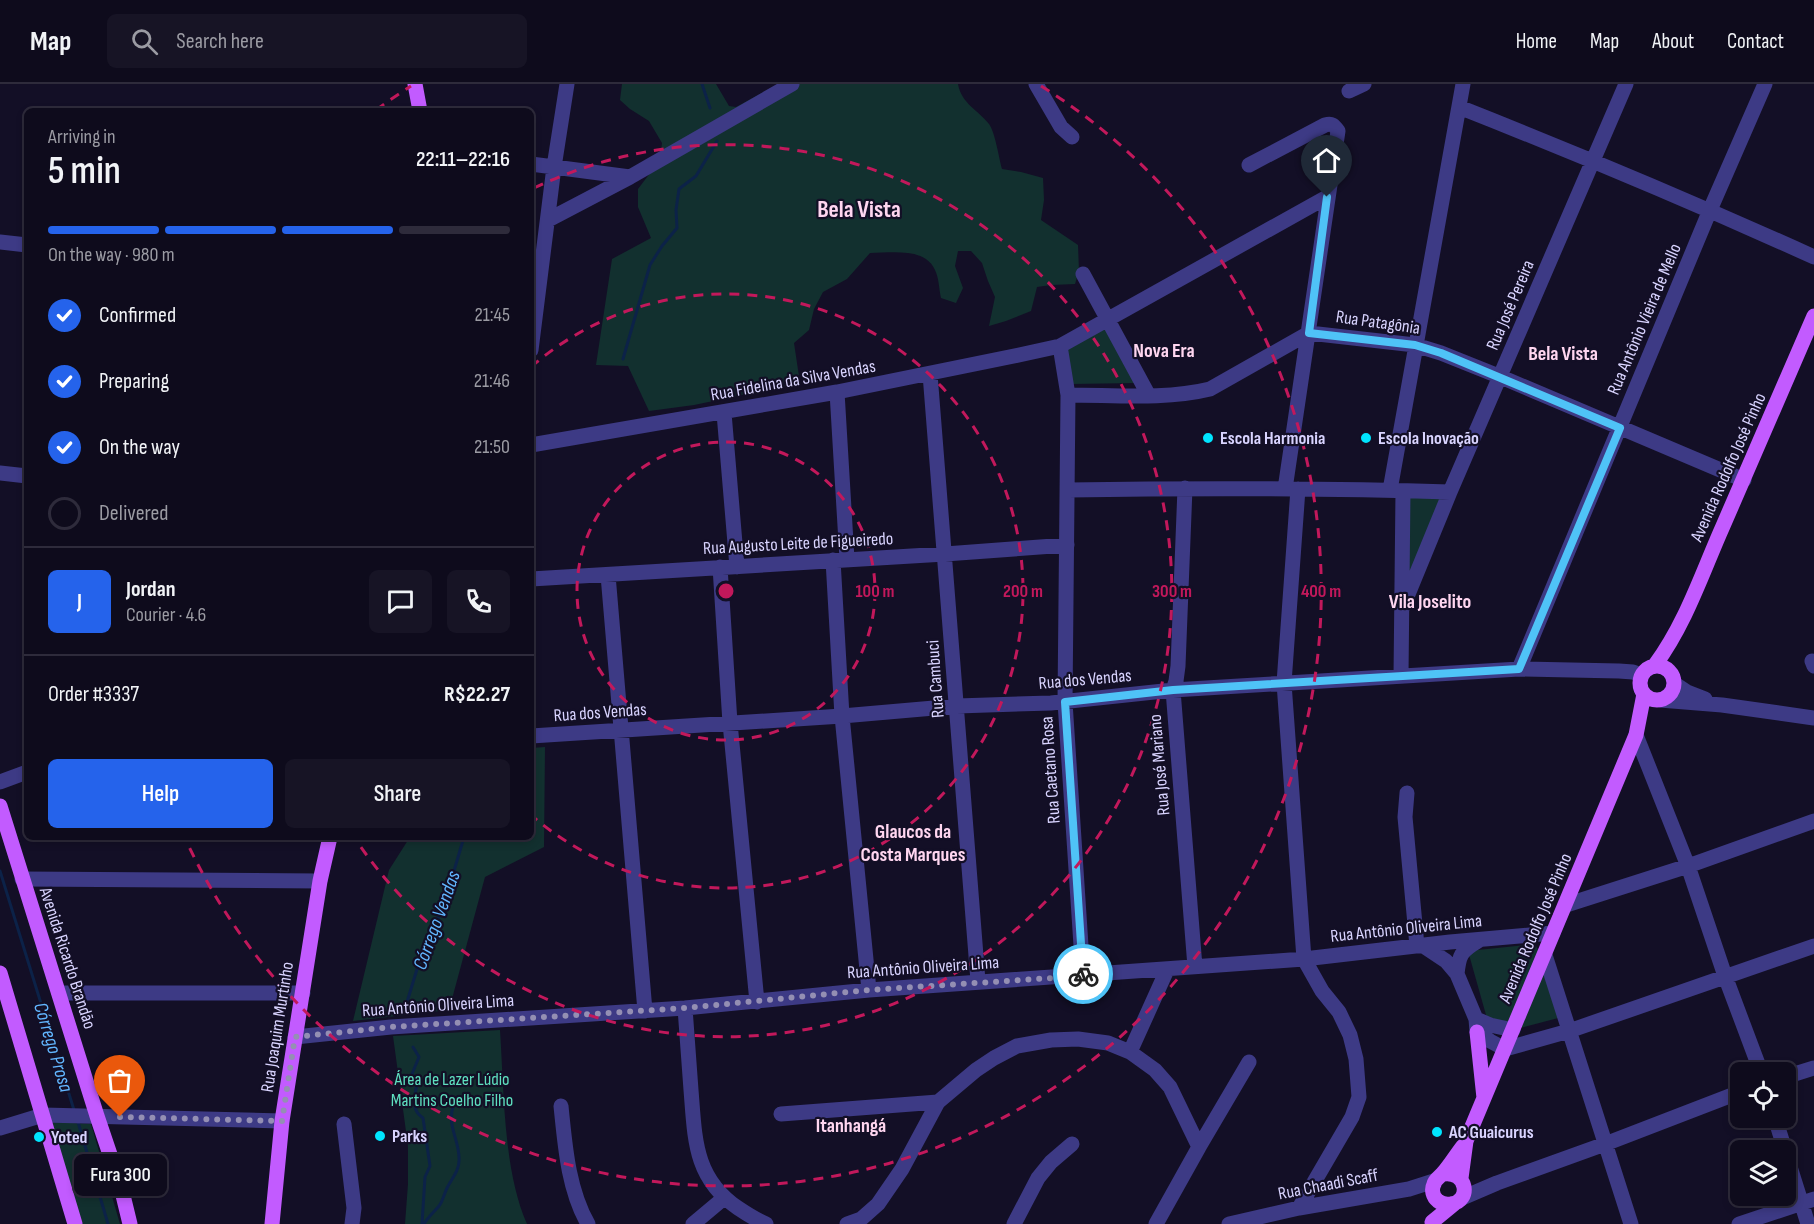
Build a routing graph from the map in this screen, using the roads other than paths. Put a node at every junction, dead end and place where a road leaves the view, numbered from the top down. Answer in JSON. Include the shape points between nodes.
{"nodes":[{"id":1,"x":415,"y":84,"type":"edge"},
{"id":2,"x":567,"y":84,"type":"edge"},
{"id":3,"x":792,"y":84,"type":"edge"},
{"id":4,"x":1036,"y":84,"type":"edge"},
{"id":5,"x":1364,"y":84,"type":"edge"},
{"id":6,"x":1462,"y":84,"type":"edge"},
{"id":7,"x":1626,"y":84,"type":"edge"},
{"id":8,"x":1765,"y":84,"type":"edge"},
{"id":9,"x":1349,"y":92,"type":"dead end"},
{"id":10,"x":1459,"y":107,"type":"junction"},
{"id":11,"x":419,"y":108,"type":"edge"},
{"id":12,"x":1072,"y":137,"type":"dead end"},
{"id":13,"x":1594,"y":161,"type":"junction"},
{"id":14,"x":534,"y":164,"type":"edge"},
{"id":15,"x":1249,"y":165,"type":"dead end"},
{"id":16,"x":554,"y":167,"type":"junction"},
{"id":17,"x":630,"y":177,"type":"junction"},
{"id":18,"x":1327,"y":197,"type":"junction"},
{"id":19,"x":1710,"y":210,"type":"junction"},
{"id":20,"x":548,"y":220,"type":"junction"},
{"id":21,"x":0,"y":242,"type":"edge"},
{"id":22,"x":24,"y":245,"type":"edge"},
{"id":23,"x":1814,"y":257,"type":"edge"},
{"id":24,"x":1083,"y":273,"type":"dead end"},
{"id":25,"x":534,"y":305,"type":"edge"},
{"id":26,"x":1814,"y":316,"type":"edge"},
{"id":27,"x":1107,"y":319,"type":"junction"},
{"id":28,"x":1309,"y":333,"type":"junction"},
{"id":29,"x":1060,"y":345,"type":"junction"},
{"id":30,"x":1415,"y":345,"type":"junction"},
{"id":31,"x":930,"y":374,"type":"junction"},
{"id":32,"x":1500,"y":377,"type":"junction"},
{"id":33,"x":837,"y":392,"type":"junction"},
{"id":34,"x":1068,"y":395,"type":"junction"},
{"id":35,"x":1149,"y":396,"type":"junction"},
{"id":36,"x":724,"y":412,"type":"junction"},
{"id":37,"x":1620,"y":428,"type":"junction"},
{"id":38,"x":534,"y":444,"type":"edge"},
{"id":39,"x":0,"y":473,"type":"edge"},
{"id":40,"x":24,"y":476,"type":"edge"},
{"id":41,"x":1744,"y":480,"type":"junction"},
{"id":42,"x":1185,"y":488,"type":"junction"},
{"id":43,"x":1292,"y":489,"type":"junction"},
{"id":44,"x":1068,"y":490,"type":"junction"},
{"id":45,"x":1396,"y":490,"type":"junction"},
{"id":46,"x":1450,"y":492,"type":"junction"},
{"id":47,"x":1067,"y":545,"type":"junction"},
{"id":48,"x":945,"y":554,"type":"junction"},
{"id":49,"x":840,"y":560,"type":"junction"},
{"id":50,"x":720,"y":567,"type":"junction"},
{"id":51,"x":737,"y":567,"type":"junction"},
{"id":52,"x":608,"y":575,"type":"junction"},
{"id":53,"x":534,"y":579,"type":"edge"},
{"id":54,"x":1402,"y":609,"type":"junction"},
{"id":55,"x":1677,"y":633,"type":"junction"},
{"id":56,"x":1656,"y":665,"type":"junction"},
{"id":57,"x":1519,"y":669,"type":"junction"},
{"id":58,"x":1641,"y":675,"type":"junction"},
{"id":59,"x":1401,"y":676,"type":"junction"},
{"id":60,"x":1673,"y":679,"type":"junction"},
{"id":61,"x":1284,"y":683,"type":"junction"},
{"id":62,"x":1173,"y":690,"type":"junction"},
{"id":63,"x":1654,"y":698,"type":"junction"},
{"id":64,"x":1065,"y":702,"type":"junction"},
{"id":65,"x":1722,"y":705,"type":"junction"},
{"id":66,"x":957,"y":706,"type":"junction"},
{"id":67,"x":842,"y":716,"type":"junction"},
{"id":68,"x":1814,"y":718,"type":"edge"},
{"id":69,"x":730,"y":723,"type":"junction"},
{"id":70,"x":620,"y":731,"type":"junction"},
{"id":71,"x":1637,"y":732,"type":"junction"},
{"id":72,"x":534,"y":736,"type":"edge"},
{"id":73,"x":24,"y":773,"type":"edge"},
{"id":74,"x":0,"y":782,"type":"edge"},
{"id":75,"x":1407,"y":793,"type":"dead end"},
{"id":76,"x":0,"y":806,"type":"edge"},
{"id":77,"x":1814,"y":821,"type":"edge"},
{"id":78,"x":329,"y":840,"type":"edge"},
{"id":79,"x":1688,"y":866,"type":"junction"},
{"id":80,"x":22,"y":879,"type":"junction"},
{"id":81,"x":320,"y":880,"type":"junction"},
{"id":82,"x":1566,"y":905,"type":"junction"},
{"id":83,"x":1553,"y":933,"type":"junction"},
{"id":84,"x":1480,"y":939,"type":"junction"},
{"id":85,"x":1420,"y":945,"type":"junction"},
{"id":86,"x":1814,"y":946,"type":"edge"},
{"id":87,"x":1545,"y":955,"type":"junction"},
{"id":88,"x":1304,"y":959,"type":"junction"},
{"id":89,"x":1195,"y":967,"type":"junction"},
{"id":90,"x":1167,"y":970,"type":"junction"},
{"id":91,"x":0,"y":973,"type":"edge"},
{"id":92,"x":1457,"y":974,"type":"junction"},
{"id":93,"x":1083,"y":976,"type":"junction"},
{"id":94,"x":1725,"y":976,"type":"junction"},
{"id":95,"x":978,"y":981,"type":"junction"},
{"id":96,"x":869,"y":990,"type":"junction"},
{"id":97,"x":59,"y":993,"type":"junction"},
{"id":98,"x":303,"y":993,"type":"junction"},
{"id":99,"x":757,"y":1002,"type":"junction"},
{"id":100,"x":685,"y":1008,"type":"junction"},
{"id":101,"x":645,"y":1011,"type":"junction"},
{"id":102,"x":1477,"y":1025,"type":"junction"},
{"id":103,"x":1513,"y":1030,"type":"junction"},
{"id":104,"x":1569,"y":1031,"type":"junction"},
{"id":105,"x":295,"y":1037,"type":"junction"},
{"id":106,"x":1505,"y":1048,"type":"junction"},
{"id":107,"x":1130,"y":1052,"type":"junction"},
{"id":108,"x":1249,"y":1062,"type":"dead end"},
{"id":109,"x":1757,"y":1062,"type":"edge"},
{"id":110,"x":1814,"y":1068,"type":"edge"},
{"id":111,"x":1796,"y":1074,"type":"edge"},
{"id":112,"x":1730,"y":1096,"type":"edge"},
{"id":113,"x":1484,"y":1099,"type":"junction"},
{"id":114,"x":938,"y":1102,"type":"junction"},
{"id":115,"x":561,"y":1106,"type":"dead end"},
{"id":116,"x":781,"y":1114,"type":"dead end"},
{"id":117,"x":47,"y":1115,"type":"junction"},
{"id":118,"x":86,"y":1116,"type":"junction"},
{"id":119,"x":282,"y":1121,"type":"junction"},
{"id":120,"x":344,"y":1124,"type":"dead end"},
{"id":121,"x":0,"y":1128,"type":"edge"},
{"id":122,"x":1466,"y":1141,"type":"junction"},
{"id":123,"x":1072,"y":1144,"type":"dead end"},
{"id":124,"x":1605,"y":1144,"type":"junction"},
{"id":125,"x":1199,"y":1147,"type":"junction"},
{"id":126,"x":1796,"y":1176,"type":"edge"},
{"id":127,"x":1438,"y":1178,"type":"junction"},
{"id":128,"x":1461,"y":1180,"type":"junction"},
{"id":129,"x":1497,"y":1183,"type":"junction"},
{"id":130,"x":724,"y":1198,"type":"junction"},
{"id":131,"x":1437,"y":1200,"type":"junction"},
{"id":132,"x":1458,"y":1201,"type":"junction"},
{"id":133,"x":1807,"y":1201,"type":"edge"},
{"id":134,"x":1299,"y":1208,"type":"junction"},
{"id":135,"x":1432,"y":1223,"type":"edge"},
{"id":136,"x":75,"y":1224,"type":"edge"},
{"id":137,"x":130,"y":1224,"type":"edge"},
{"id":138,"x":272,"y":1224,"type":"edge"},
{"id":139,"x":351,"y":1224,"type":"edge"},
{"id":140,"x":588,"y":1224,"type":"edge"},
{"id":141,"x":693,"y":1224,"type":"edge"},
{"id":142,"x":766,"y":1224,"type":"edge"},
{"id":143,"x":847,"y":1224,"type":"edge"},
{"id":144,"x":1014,"y":1224,"type":"edge"},
{"id":145,"x":1156,"y":1224,"type":"edge"},
{"id":146,"x":1229,"y":1224,"type":"edge"},
{"id":147,"x":1631,"y":1224,"type":"edge"},
{"id":148,"x":1739,"y":1224,"type":"edge"},
{"id":149,"x":1808,"y":1224,"type":"edge"}],
"edges":[{"from":1,"to":11,"type":"main road"},
{"from":2,"to":16,"type":"street"},
{"from":3,"to":17,"type":"street"},
{"from":4,"to":12,"type":"street","via":[[1061,127]]},
{"from":5,"to":9,"type":"street"},
{"from":6,"to":10,"type":"street"},
{"from":7,"to":13,"type":"street","name":"Rua José Pereira"},
{"from":8,"to":19,"type":"street","name":"Rua Antônio Vieira de Mello"},
{"from":10,"to":13,"type":"street"},
{"from":10,"to":30,"type":"street"},
{"from":13,"to":19,"type":"street"},
{"from":13,"to":32,"type":"street","name":"Rua José Pereira"},
{"from":14,"to":16,"type":"street"},
{"from":15,"to":18,"type":"street","via":[[1330,123],[1338,131]]},
{"from":16,"to":17,"type":"street"},
{"from":16,"to":20,"type":"street"},
{"from":17,"to":20,"type":"street"},
{"from":18,"to":27,"type":"street","name":"Rua Fidelina da Silva Vendas"},
{"from":18,"to":28,"type":"street"},
{"from":19,"to":23,"type":"street"},
{"from":19,"to":37,"type":"street","name":"Rua Antônio Vieira de Mello"},
{"from":20,"to":25,"type":"street"},
{"from":21,"to":22,"type":"street"},
{"from":24,"to":27,"type":"street"},
{"from":26,"to":41,"type":"main road","name":"Avenida Rodolfo José Pinho"},
{"from":27,"to":29,"type":"street","name":"Rua Fidelina da Silva Vendas"},
{"from":27,"to":35,"type":"street"},
{"from":28,"to":30,"type":"street","name":"Rua Patagônia"},
{"from":28,"to":35,"type":"street","name":"Rua Patagônia","via":[[1210,389]]},
{"from":28,"to":43,"type":"street"},
{"from":29,"to":31,"type":"street","name":"Rua Fidelina da Silva Vendas"},
{"from":29,"to":34,"type":"street","name":"Rua Caetano Rosa"},
{"from":30,"to":32,"type":"street","name":"Rua Patagônia"},
{"from":30,"to":45,"type":"street"},
{"from":31,"to":33,"type":"street","name":"Rua Fidelina da Silva Vendas"},
{"from":31,"to":48,"type":"street","name":"Rua Cambuci"},
{"from":32,"to":37,"type":"street","name":"Rua Patagônia"},
{"from":32,"to":46,"type":"street","name":"Rua José Pereira"},
{"from":33,"to":36,"type":"street","name":"Rua Fidelina da Silva Vendas"},
{"from":33,"to":49,"type":"street"},
{"from":34,"to":35,"type":"street","name":"Rua Patagônia"},
{"from":34,"to":44,"type":"street","name":"Rua Caetano Rosa"},
{"from":36,"to":38,"type":"street","name":"Rua Fidelina da Silva Vendas"},
{"from":36,"to":51,"type":"street"},
{"from":37,"to":41,"type":"street","name":"Rua Patagônia"},
{"from":37,"to":57,"type":"street","name":"Rua Antônio Vieira de Mello"},
{"from":39,"to":40,"type":"street"},
{"from":41,"to":55,"type":"main road","name":"Avenida Rodolfo José Pinho"},
{"from":42,"to":43,"type":"street"},
{"from":42,"to":44,"type":"street"},
{"from":42,"to":62,"type":"street","name":"Rua José Mariano","via":[[1178,666]]},
{"from":43,"to":45,"type":"street"},
{"from":43,"to":61,"type":"street"},
{"from":44,"to":47,"type":"street","name":"Rua Caetano Rosa"},
{"from":45,"to":46,"type":"street"},
{"from":45,"to":54,"type":"street"},
{"from":46,"to":54,"type":"street","name":"Rua José Pereira"},
{"from":47,"to":48,"type":"street","name":"Rua Augusto Leite de Figueiredo"},
{"from":47,"to":64,"type":"street","name":"Rua Caetano Rosa"},
{"from":48,"to":49,"type":"street","name":"Rua Augusto Leite de Figueiredo"},
{"from":48,"to":66,"type":"street","name":"Rua Cambuci"},
{"from":49,"to":51,"type":"street","name":"Rua Augusto Leite de Figueiredo"},
{"from":49,"to":67,"type":"street"},
{"from":50,"to":51,"type":"street","name":"Rua Augusto Leite de Figueiredo"},
{"from":50,"to":52,"type":"street","name":"Rua Augusto Leite de Figueiredo"},
{"from":50,"to":69,"type":"street"},
{"from":52,"to":53,"type":"street","name":"Rua Augusto Leite de Figueiredo"},
{"from":52,"to":70,"type":"street"},
{"from":54,"to":59,"type":"street"},
{"from":55,"to":56,"type":"main road"},
{"from":55,"to":60,"type":"main road"},
{"from":56,"to":58,"type":"main road"},
{"from":56,"to":60,"type":"main road","via":[[1665,667]]},
{"from":57,"to":58,"type":"street","name":"Rua dos Vendas"},
{"from":57,"to":59,"type":"street","name":"Rua dos Vendas"},
{"from":58,"to":63,"type":"main road","via":[[1641,690]]},
{"from":59,"to":61,"type":"street","name":"Rua dos Vendas"},
{"from":60,"to":63,"type":"main road","via":[[1669,695]]},
{"from":60,"to":65,"type":"street","via":[[1687,692]]},
{"from":61,"to":62,"type":"street","name":"Rua dos Vendas"},
{"from":61,"to":88,"type":"street"},
{"from":62,"to":64,"type":"street","name":"Rua dos Vendas"},
{"from":62,"to":89,"type":"street","name":"Rua José Mariano"},
{"from":63,"to":65,"type":"street"},
{"from":63,"to":71,"type":"main road","name":"Avenida Rodolfo José Pinho"},
{"from":64,"to":66,"type":"street","name":"Rua dos Vendas"},
{"from":64,"to":93,"type":"street","name":"Rua Caetano Rosa"},
{"from":65,"to":68,"type":"street"},
{"from":66,"to":67,"type":"street","name":"Rua dos Vendas"},
{"from":66,"to":95,"type":"street","name":"Rua Cambuci"},
{"from":67,"to":69,"type":"street","name":"Rua dos Vendas"},
{"from":67,"to":96,"type":"street"},
{"from":69,"to":70,"type":"street","name":"Rua dos Vendas"},
{"from":69,"to":99,"type":"street"},
{"from":70,"to":72,"type":"street","name":"Rua dos Vendas"},
{"from":70,"to":101,"type":"street"},
{"from":71,"to":79,"type":"street"},
{"from":71,"to":82,"type":"main road","name":"Avenida Rodolfo José Pinho"},
{"from":73,"to":74,"type":"street"},
{"from":75,"to":85,"type":"street","via":[[1405,817]]},
{"from":76,"to":80,"type":"main road","name":"Avenida Ricardo Brandão"},
{"from":77,"to":79,"type":"street"},
{"from":78,"to":81,"type":"main road","name":"Rua Joaquim Murtinho"},
{"from":79,"to":82,"type":"street"},
{"from":79,"to":94,"type":"street"},
{"from":80,"to":81,"type":"street"},
{"from":80,"to":97,"type":"main road","name":"Avenida Ricardo Brandão"},
{"from":81,"to":98,"type":"main road","name":"Rua Joaquim Murtinho"},
{"from":82,"to":83,"type":"main road","name":"Avenida Rodolfo José Pinho"},
{"from":83,"to":84,"type":"street","name":"Rua Antônio Oliveira Lima"},
{"from":83,"to":87,"type":"main road","name":"Avenida Rodolfo José Pinho"},
{"from":84,"to":85,"type":"street","name":"Rua Antônio Oliveira Lima"},
{"from":84,"to":92,"type":"street","via":[[1461,954]]},
{"from":85,"to":88,"type":"street","name":"Rua Antônio Oliveira Lima"},
{"from":85,"to":92,"type":"street","via":[[1446,961]]},
{"from":86,"to":94,"type":"street"},
{"from":87,"to":103,"type":"main road","name":"Avenida Rodolfo José Pinho"},
{"from":87,"to":104,"type":"street"},
{"from":88,"to":89,"type":"street","name":"Rua Antônio Oliveira Lima"},
{"from":88,"to":134,"type":"street","via":[[1350,1035],[1359,1097],[1352,1117]]},
{"from":89,"to":90,"type":"street","name":"Rua Antônio Oliveira Lima"},
{"from":90,"to":93,"type":"street","name":"Rua Antônio Oliveira Lima"},
{"from":90,"to":107,"type":"street"},
{"from":91,"to":117,"type":"main road"},
{"from":92,"to":102,"type":"street"},
{"from":93,"to":95,"type":"street","name":"Rua Antônio Oliveira Lima"},
{"from":94,"to":104,"type":"street"},
{"from":94,"to":109,"type":"street"},
{"from":95,"to":96,"type":"street","name":"Rua Antônio Oliveira Lima"},
{"from":96,"to":99,"type":"street","name":"Rua Antônio Oliveira Lima"},
{"from":97,"to":98,"type":"street"},
{"from":97,"to":118,"type":"main road","name":"Avenida Ricardo Brandão"},
{"from":98,"to":105,"type":"main road","name":"Rua Joaquim Murtinho"},
{"from":99,"to":100,"type":"street","name":"Rua Antônio Oliveira Lima"},
{"from":100,"to":101,"type":"street","name":"Rua Antônio Oliveira Lima"},
{"from":100,"to":130,"type":"street","via":[[696,1144],[710,1180]]},
{"from":101,"to":105,"type":"street","name":"Rua Antônio Oliveira Lima"},
{"from":102,"to":103,"type":"street"},
{"from":102,"to":106,"type":"street","via":[[1490,1041]]},
{"from":102,"to":113,"type":"main road"},
{"from":103,"to":106,"type":"main road","name":"Avenida Rodolfo José Pinho"},
{"from":104,"to":106,"type":"street"},
{"from":104,"to":124,"type":"street"},
{"from":105,"to":119,"type":"main road","name":"Rua Joaquim Murtinho"},
{"from":106,"to":113,"type":"main road","name":"Avenida Rodolfo José Pinho"},
{"from":107,"to":114,"type":"street","via":[[1108,1043],[1078,1039],[1017,1046],[976,1070]]},
{"from":107,"to":125,"type":"street","via":[[1170,1087]]},
{"from":108,"to":125,"type":"street"},
{"from":110,"to":111,"type":"street"},
{"from":112,"to":124,"type":"street"},
{"from":113,"to":122,"type":"main road","name":"Avenida Rodolfo José Pinho"},
{"from":114,"to":116,"type":"street"},
{"from":114,"to":143,"type":"street","via":[[878,1204],[861,1219]]},
{"from":115,"to":140,"type":"street","via":[[574,1187]]},
{"from":117,"to":118,"type":"street"},
{"from":117,"to":121,"type":"street"},
{"from":117,"to":136,"type":"main road"},
{"from":118,"to":119,"type":"street"},
{"from":118,"to":137,"type":"main road","name":"Avenida Ricardo Brandão","via":[[120,1187]]},
{"from":119,"to":138,"type":"main road","name":"Rua Joaquim Murtinho"},
{"from":120,"to":139,"type":"street","via":[[354,1208]]},
{"from":122,"to":127,"type":"main road","name":"Avenida Rodolfo José Pinho"},
{"from":122,"to":128,"type":"main road","name":"Avenida Rodolfo José Pinho"},
{"from":123,"to":144,"type":"street","via":[[1038,1178]]},
{"from":124,"to":129,"type":"street"},
{"from":124,"to":147,"type":"street"},
{"from":125,"to":145,"type":"street"},
{"from":126,"to":133,"type":"street"},
{"from":127,"to":128,"type":"main road","via":[[1449,1173]]},
{"from":127,"to":131,"type":"main road","via":[[1432,1188]]},
{"from":127,"to":134,"type":"street","name":"Rua Chaadi Scaff","via":[[1409,1189]]},
{"from":128,"to":129,"type":"street"},
{"from":128,"to":132,"type":"main road","via":[[1464,1186]]},
{"from":129,"to":132,"type":"street"},
{"from":130,"to":141,"type":"street"},
{"from":130,"to":142,"type":"street"},
{"from":131,"to":132,"type":"main road","via":[[1444,1204]]},
{"from":131,"to":135,"type":"main road"},
{"from":132,"to":135,"type":"main road"},
{"from":133,"to":148,"type":"street"},
{"from":133,"to":149,"type":"street"},
{"from":134,"to":146,"type":"street","name":"Rua Chaadi Scaff"}]}
